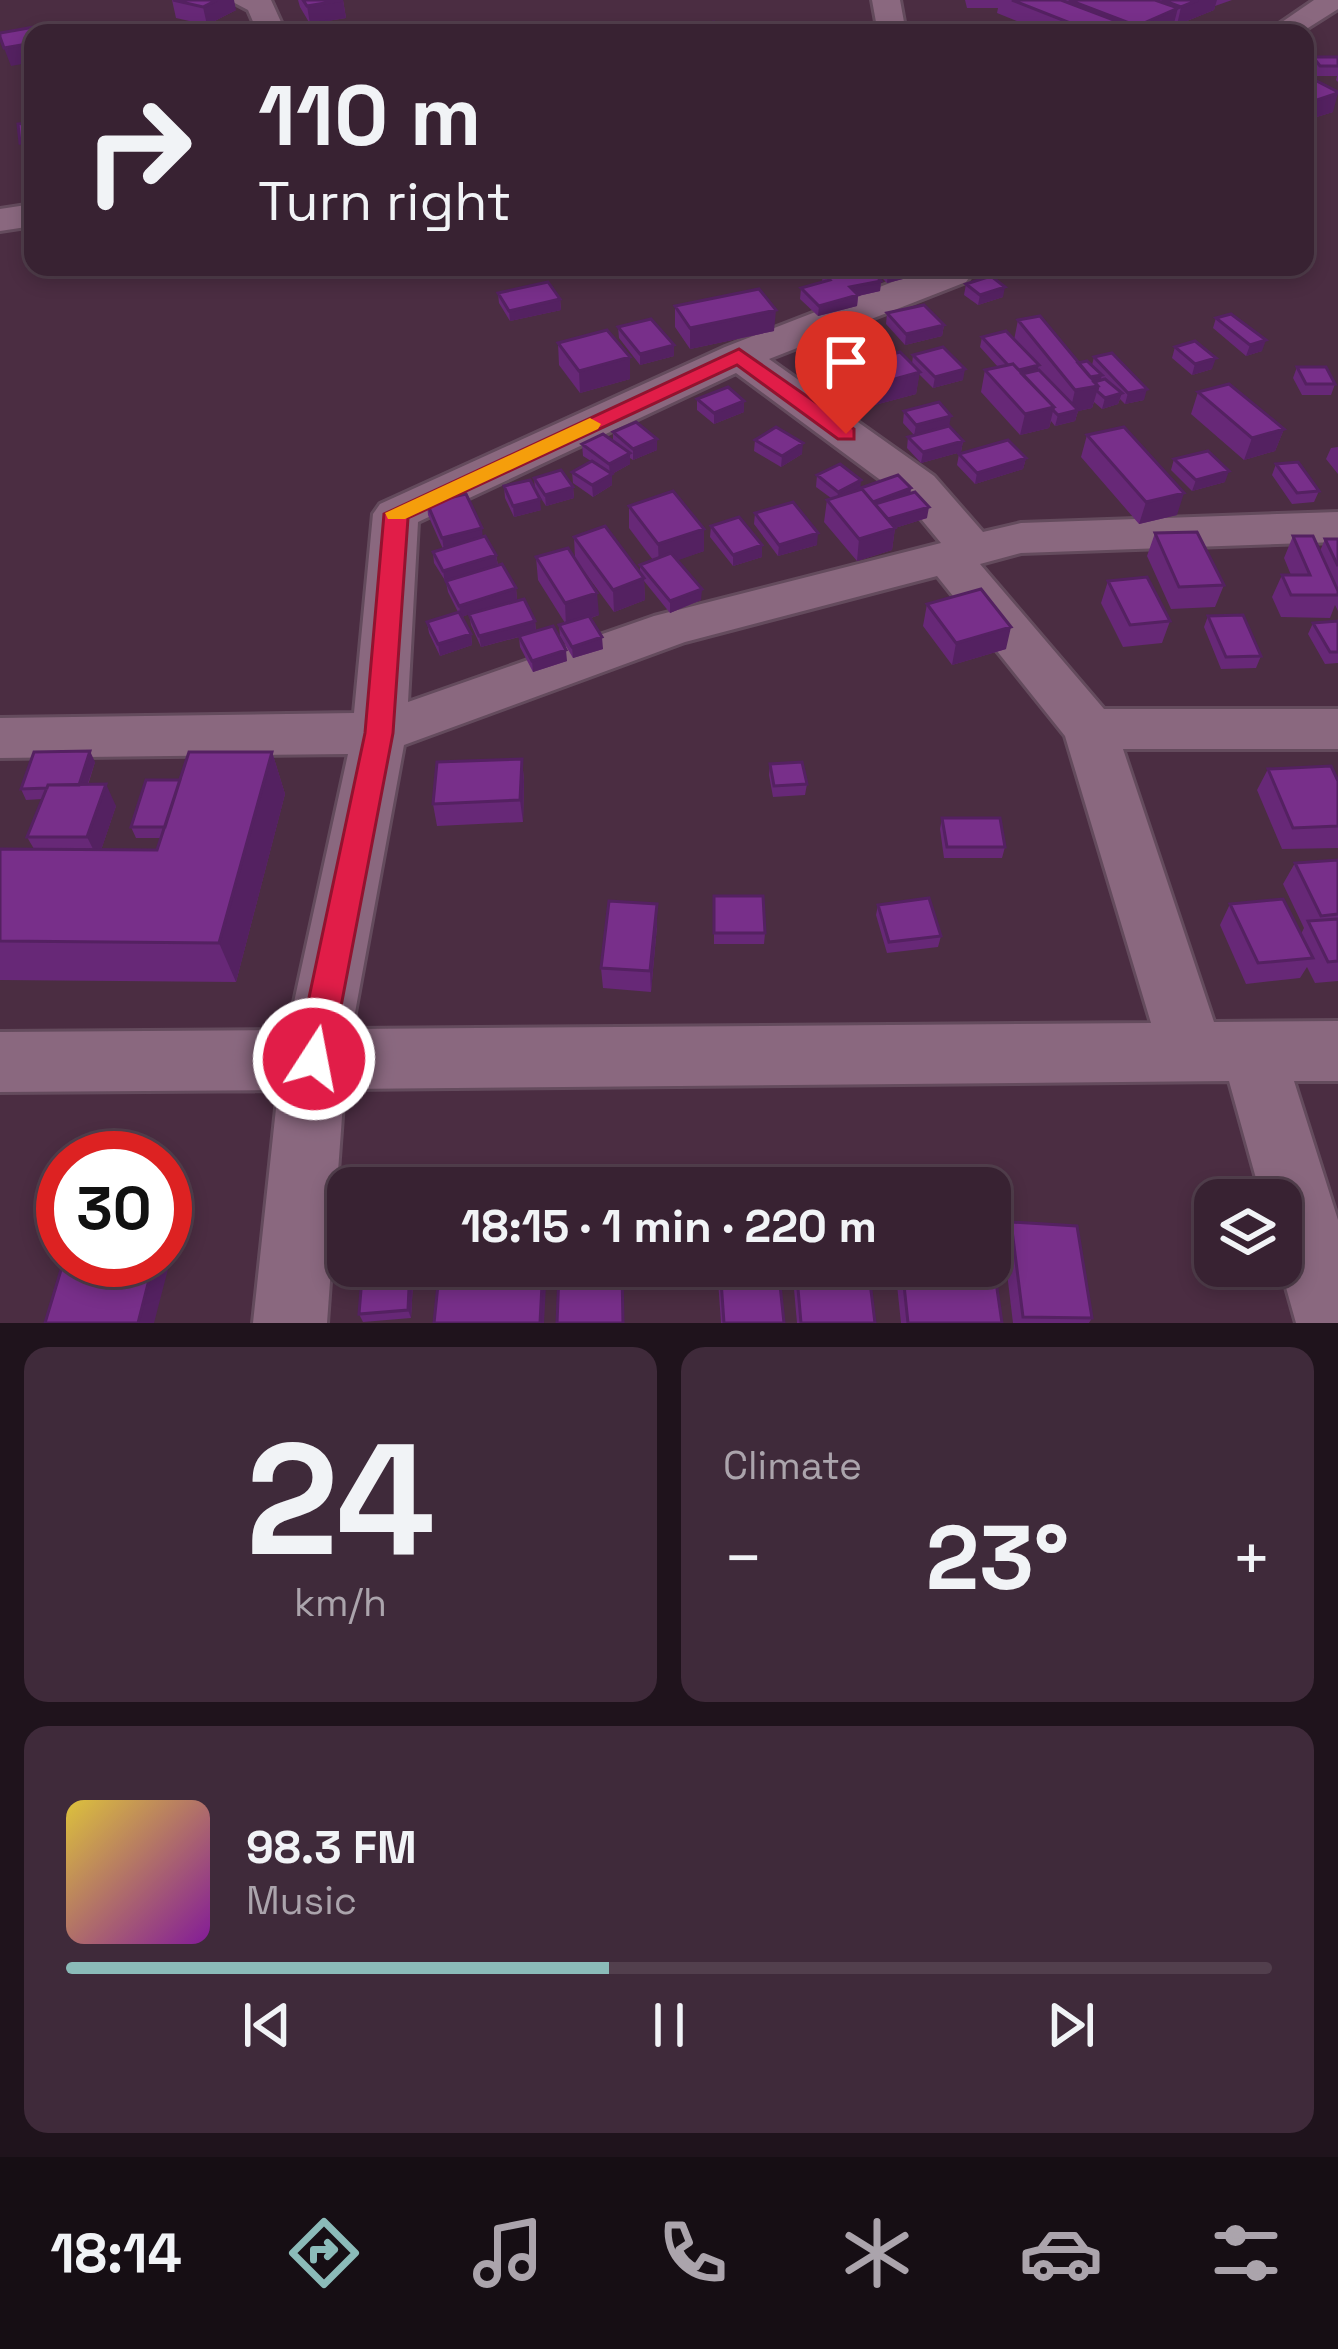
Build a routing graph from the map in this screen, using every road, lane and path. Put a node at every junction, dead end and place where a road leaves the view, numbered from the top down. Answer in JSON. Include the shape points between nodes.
{"nodes":[{"id":1,"x":243,"y":0,"type":"edge"},
{"id":2,"x":1334,"y":0,"type":"edge"},
{"id":3,"x":268,"y":24,"type":"edge"},
{"id":4,"x":1295,"y":24,"type":"edge"},
{"id":5,"x":948,"y":276,"type":"edge"},
{"id":6,"x":739,"y":356,"type":"junction"},
{"id":7,"x":1338,"y":527,"type":"edge"},
{"id":8,"x":960,"y":554,"type":"junction"},
{"id":9,"x":1090,"y":729,"type":"junction"},
{"id":10,"x":1338,"y":729,"type":"edge"},
{"id":11,"x":379,"y":733,"type":"junction"},
{"id":12,"x":0,"y":738,"type":"edge"},
{"id":13,"x":1338,"y":1051,"type":"edge"},
{"id":14,"x":1222,"y":1053,"type":"junction"},
{"id":15,"x":314,"y":1059,"type":"junction"},
{"id":16,"x":0,"y":1062,"type":"edge"},
{"id":17,"x":290,"y":1323,"type":"edge"},
{"id":18,"x":1333,"y":1323,"type":"edge"}],
"edges":[{"from":1,"to":3,"type":"street","via":[[260,4]]},
{"from":2,"to":4,"type":"street"},
{"from":5,"to":6,"type":"street"},
{"from":6,"to":8,"type":"street","via":[[918,486]]},
{"from":6,"to":11,"type":"street","via":[[396,514]]},
{"from":7,"to":8,"type":"street","via":[[1021,538]]},
{"from":8,"to":9,"type":"street"},
{"from":8,"to":11,"type":"street","via":[[672,628]]},
{"from":9,"to":10,"type":"street"},
{"from":9,"to":14,"type":"street"},
{"from":11,"to":12,"type":"street"},
{"from":11,"to":15,"type":"street"},
{"from":13,"to":14,"type":"street"},
{"from":14,"to":15,"type":"street"},
{"from":14,"to":18,"type":"street"},
{"from":15,"to":16,"type":"street"},
{"from":15,"to":17,"type":"street"}]}
